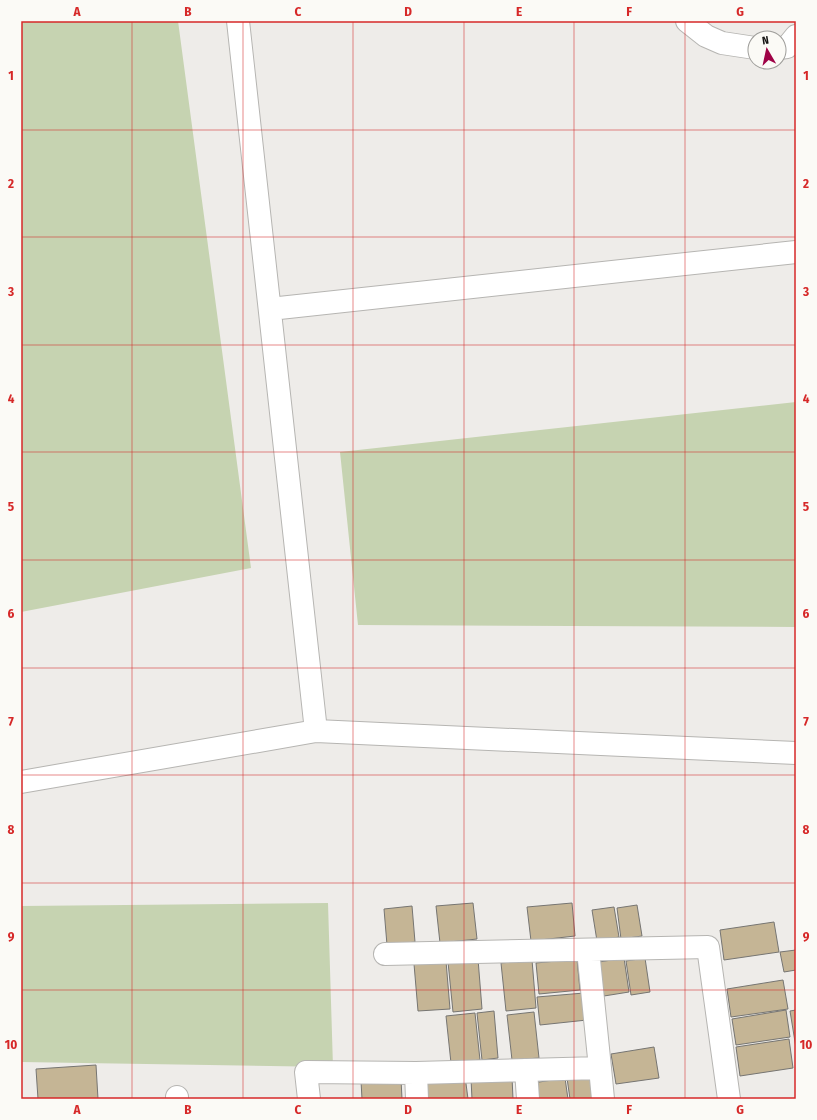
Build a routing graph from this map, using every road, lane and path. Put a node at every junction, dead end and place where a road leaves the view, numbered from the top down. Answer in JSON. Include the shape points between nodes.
{"nodes":[{"id":1,"x":238,"y":21,"type":"edge"},
{"id":2,"x":687,"y":21,"type":"edge"},
{"id":3,"x":796,"y":36,"type":"edge"},
{"id":4,"x":747,"y":47,"type":"edge"},
{"id":5,"x":787,"y":47,"type":"edge"},
{"id":6,"x":796,"y":252,"type":"edge"},
{"id":7,"x":270,"y":309,"type":"junction"},
{"id":8,"x":316,"y":731,"type":"junction"},
{"id":9,"x":796,"y":753,"type":"edge"},
{"id":10,"x":21,"y":782,"type":"edge"},
{"id":11,"x":588,"y":950,"type":"junction"},
{"id":12,"x":385,"y":954,"type":"dead end"},
{"id":13,"x":600,"y":1068,"type":"junction"},
{"id":14,"x":526,"y":1070,"type":"junction"},
{"id":15,"x":416,"y":1073,"type":"junction"},
{"id":16,"x":309,"y":1099,"type":"edge"},
{"id":17,"x":417,"y":1099,"type":"edge"},
{"id":18,"x":528,"y":1099,"type":"edge"},
{"id":19,"x":604,"y":1099,"type":"edge"},
{"id":20,"x":729,"y":1099,"type":"edge"}],
"edges":[{"from":1,"to":7,"type":"street"},
{"from":2,"to":4,"type":"street","via":[[706,36],[722,43]]},
{"from":3,"to":5,"type":"street"},
{"from":6,"to":7,"type":"street"},
{"from":7,"to":8,"type":"street"},
{"from":8,"to":9,"type":"street"},
{"from":8,"to":10,"type":"street"},
{"from":11,"to":12,"type":"street"},
{"from":11,"to":13,"type":"street"},
{"from":11,"to":20,"type":"street","via":[[708,947]]},
{"from":13,"to":14,"type":"street"},
{"from":13,"to":19,"type":"street"},
{"from":14,"to":15,"type":"street"},
{"from":14,"to":18,"type":"street"},
{"from":15,"to":16,"type":"street","via":[[306,1072]]},
{"from":15,"to":17,"type":"street"}]}
